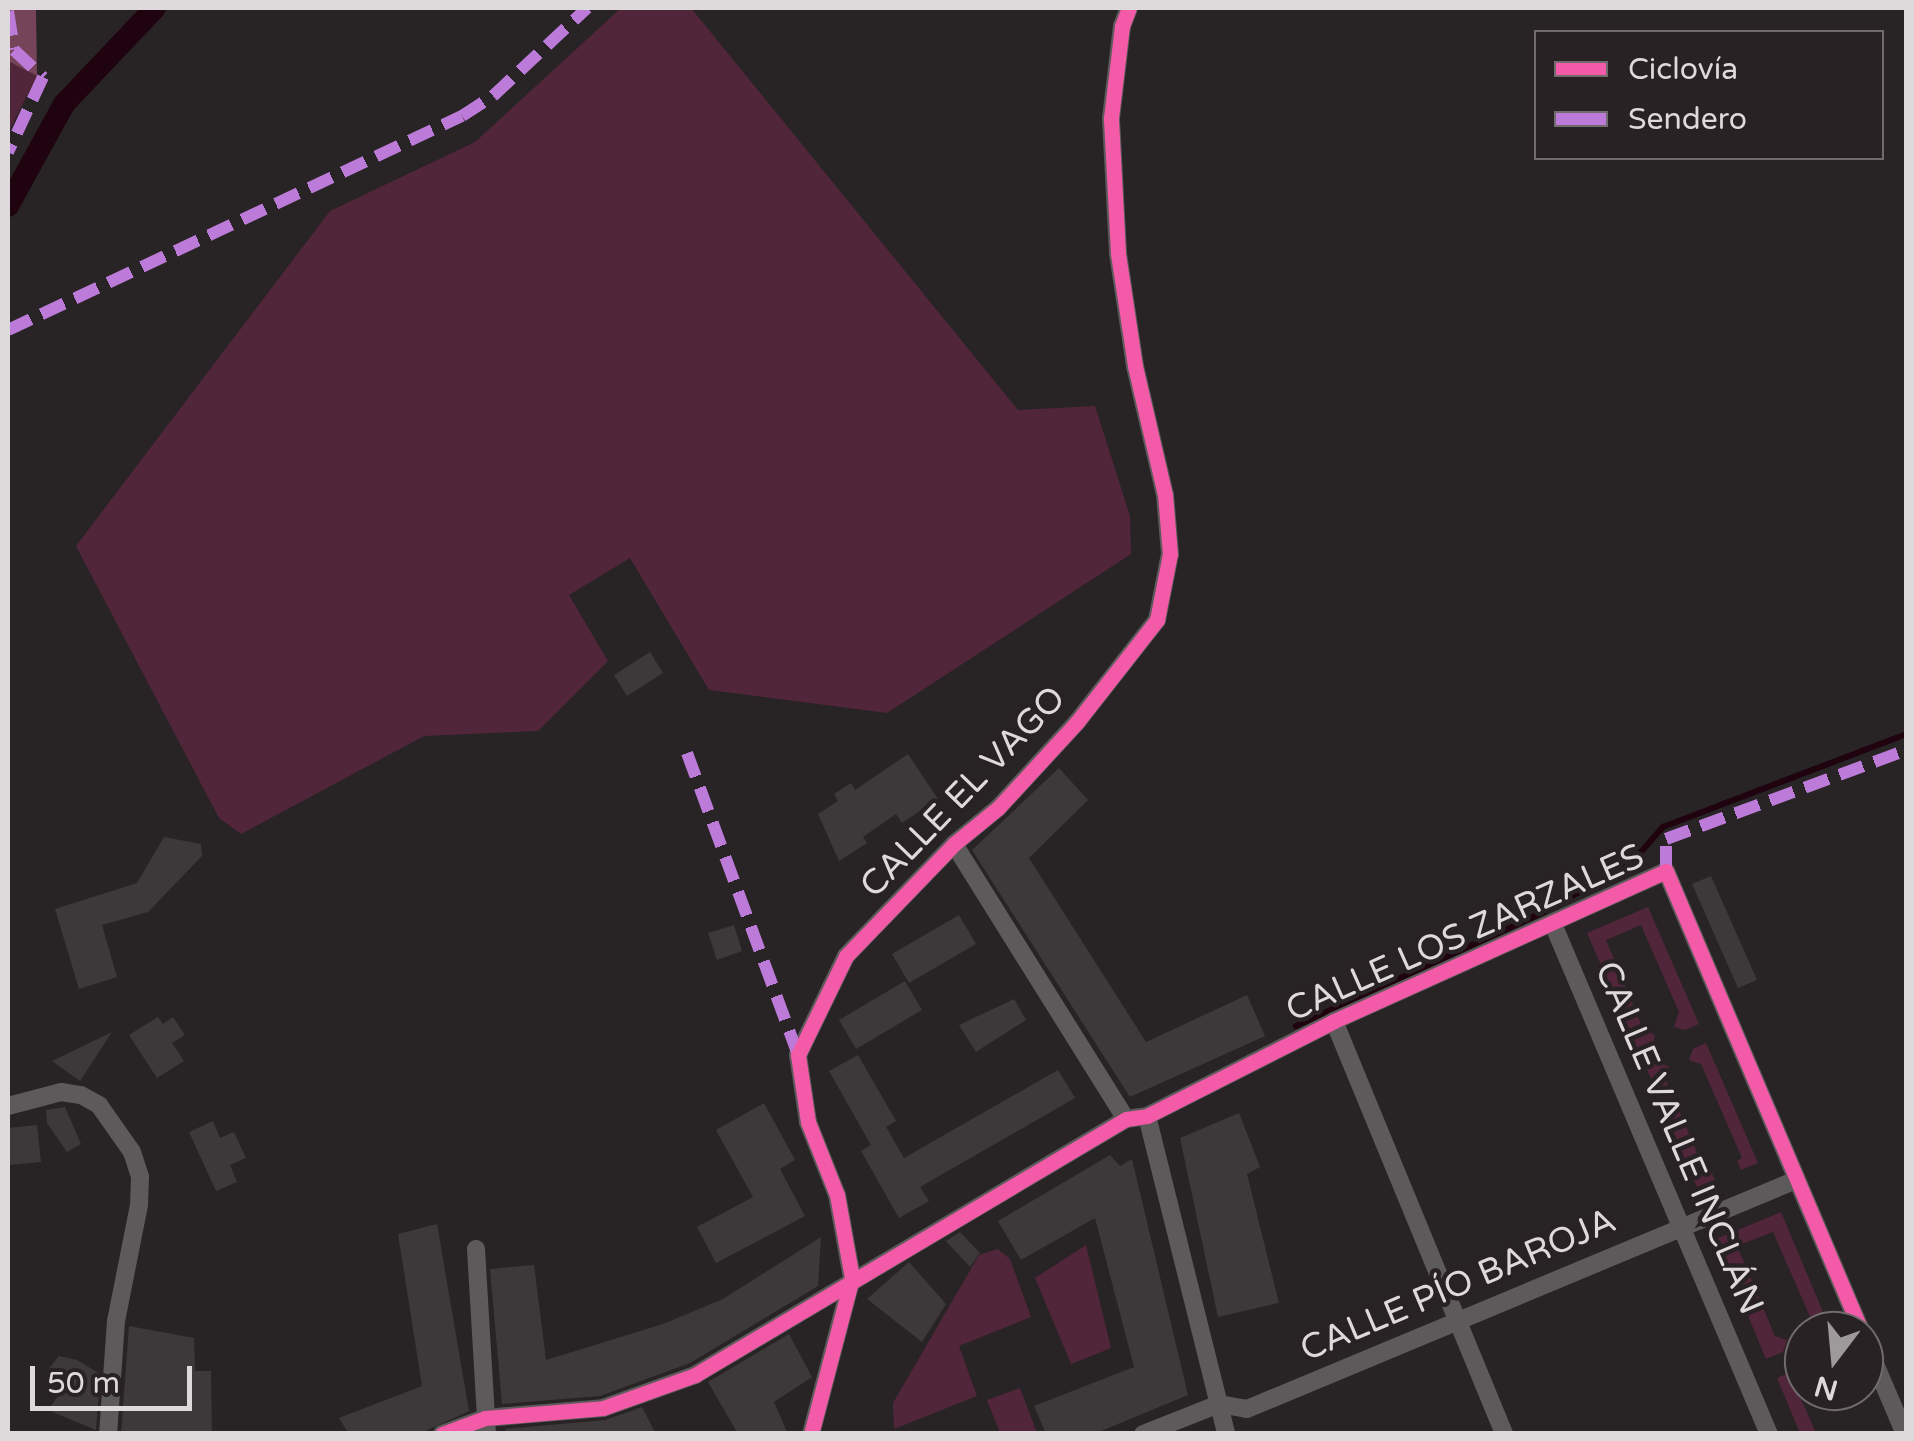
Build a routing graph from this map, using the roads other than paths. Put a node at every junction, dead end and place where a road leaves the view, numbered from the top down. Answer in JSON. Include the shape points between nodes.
{"nodes":[{"id":1,"x":1129,"y":8,"type":"edge"},
{"id":2,"x":954,"y":844,"type":"junction"},
{"id":3,"x":1553,"y":924,"type":"junction"},
{"id":4,"x":1334,"y":1021,"type":"junction"},
{"id":5,"x":8,"y":1106,"type":"edge"},
{"id":6,"x":1147,"y":1116,"type":"junction"},
{"id":7,"x":1126,"y":1119,"type":"junction"},
{"id":8,"x":1796,"y":1180,"type":"junction"},
{"id":9,"x":1682,"y":1227,"type":"junction"},
{"id":10,"x":476,"y":1249,"type":"dead end"},
{"id":11,"x":852,"y":1278,"type":"junction"},
{"id":12,"x":1853,"y":1311,"type":"edge"},
{"id":13,"x":1456,"y":1319,"type":"junction"},
{"id":14,"x":1884,"y":1383,"type":"edge"},
{"id":15,"x":1220,"y":1404,"type":"junction"},
{"id":16,"x":486,"y":1426,"type":"edge"},
{"id":17,"x":108,"y":1434,"type":"edge"},
{"id":18,"x":442,"y":1434,"type":"edge"},
{"id":19,"x":811,"y":1434,"type":"edge"},
{"id":20,"x":1143,"y":1434,"type":"edge"},
{"id":21,"x":1226,"y":1434,"type":"edge"},
{"id":22,"x":1504,"y":1434,"type":"edge"},
{"id":23,"x":1769,"y":1434,"type":"edge"},
{"id":24,"x":1906,"y":1434,"type":"edge"}],
"edges":[{"from":1,"to":2,"type":"street","name":"CALLE EL VAGO","via":[[1110,118],[1118,254],[1135,366],[1166,495],[1170,554],[1157,620],[1077,722],[998,808]]},
{"from":2,"to":7,"type":"street"},
{"from":2,"to":11,"type":"street","name":"CALLE EL VAGO","via":[[846,956],[798,1055],[808,1122],[837,1195]]},
{"from":3,"to":4,"type":"street","name":"CALLE LOS ZARZALES"},
{"from":3,"to":8,"type":"street","name":"CALLE LOS ZARZALES","via":[[1666,871]]},
{"from":3,"to":9,"type":"street","name":"CALLE VALLE INCLÁN"},
{"from":4,"to":6,"type":"street","name":"CALLE LOS ZARZALES"},
{"from":4,"to":13,"type":"street"},
{"from":5,"to":17,"type":"street","via":[[60,1092],[99,1105],[132,1152],[140,1177],[116,1320]]},
{"from":6,"to":7,"type":"street","name":"CALLE LOS ZARZALES"},
{"from":6,"to":15,"type":"street"},
{"from":7,"to":11,"type":"street","name":"CALLE LOS ZARZALES"},
{"from":8,"to":9,"type":"street","name":"CALLE PÍO BAROJA"},
{"from":8,"to":12,"type":"street","name":"CALLE LOS ZARZALES"},
{"from":9,"to":13,"type":"street","name":"CALLE PÍO BAROJA"},
{"from":9,"to":23,"type":"street","name":"CALLE VALLE INCLÁN"},
{"from":10,"to":16,"type":"street"},
{"from":11,"to":16,"type":"street","name":"CALLE LOS ZARZALES","via":[[695,1375],[604,1408]]},
{"from":11,"to":19,"type":"street","name":"CALLE EL VAGO"},
{"from":13,"to":15,"type":"street","name":"CALLE PÍO BAROJA","via":[[1247,1409]]},
{"from":13,"to":22,"type":"street"},
{"from":14,"to":24,"type":"street","name":"CALLE LOS ZARZALES"},
{"from":15,"to":20,"type":"street","name":"CALLE PÍO BAROJA"},
{"from":15,"to":21,"type":"street"},
{"from":16,"to":18,"type":"street","name":"CALLE LOS ZARZALES"}]}
